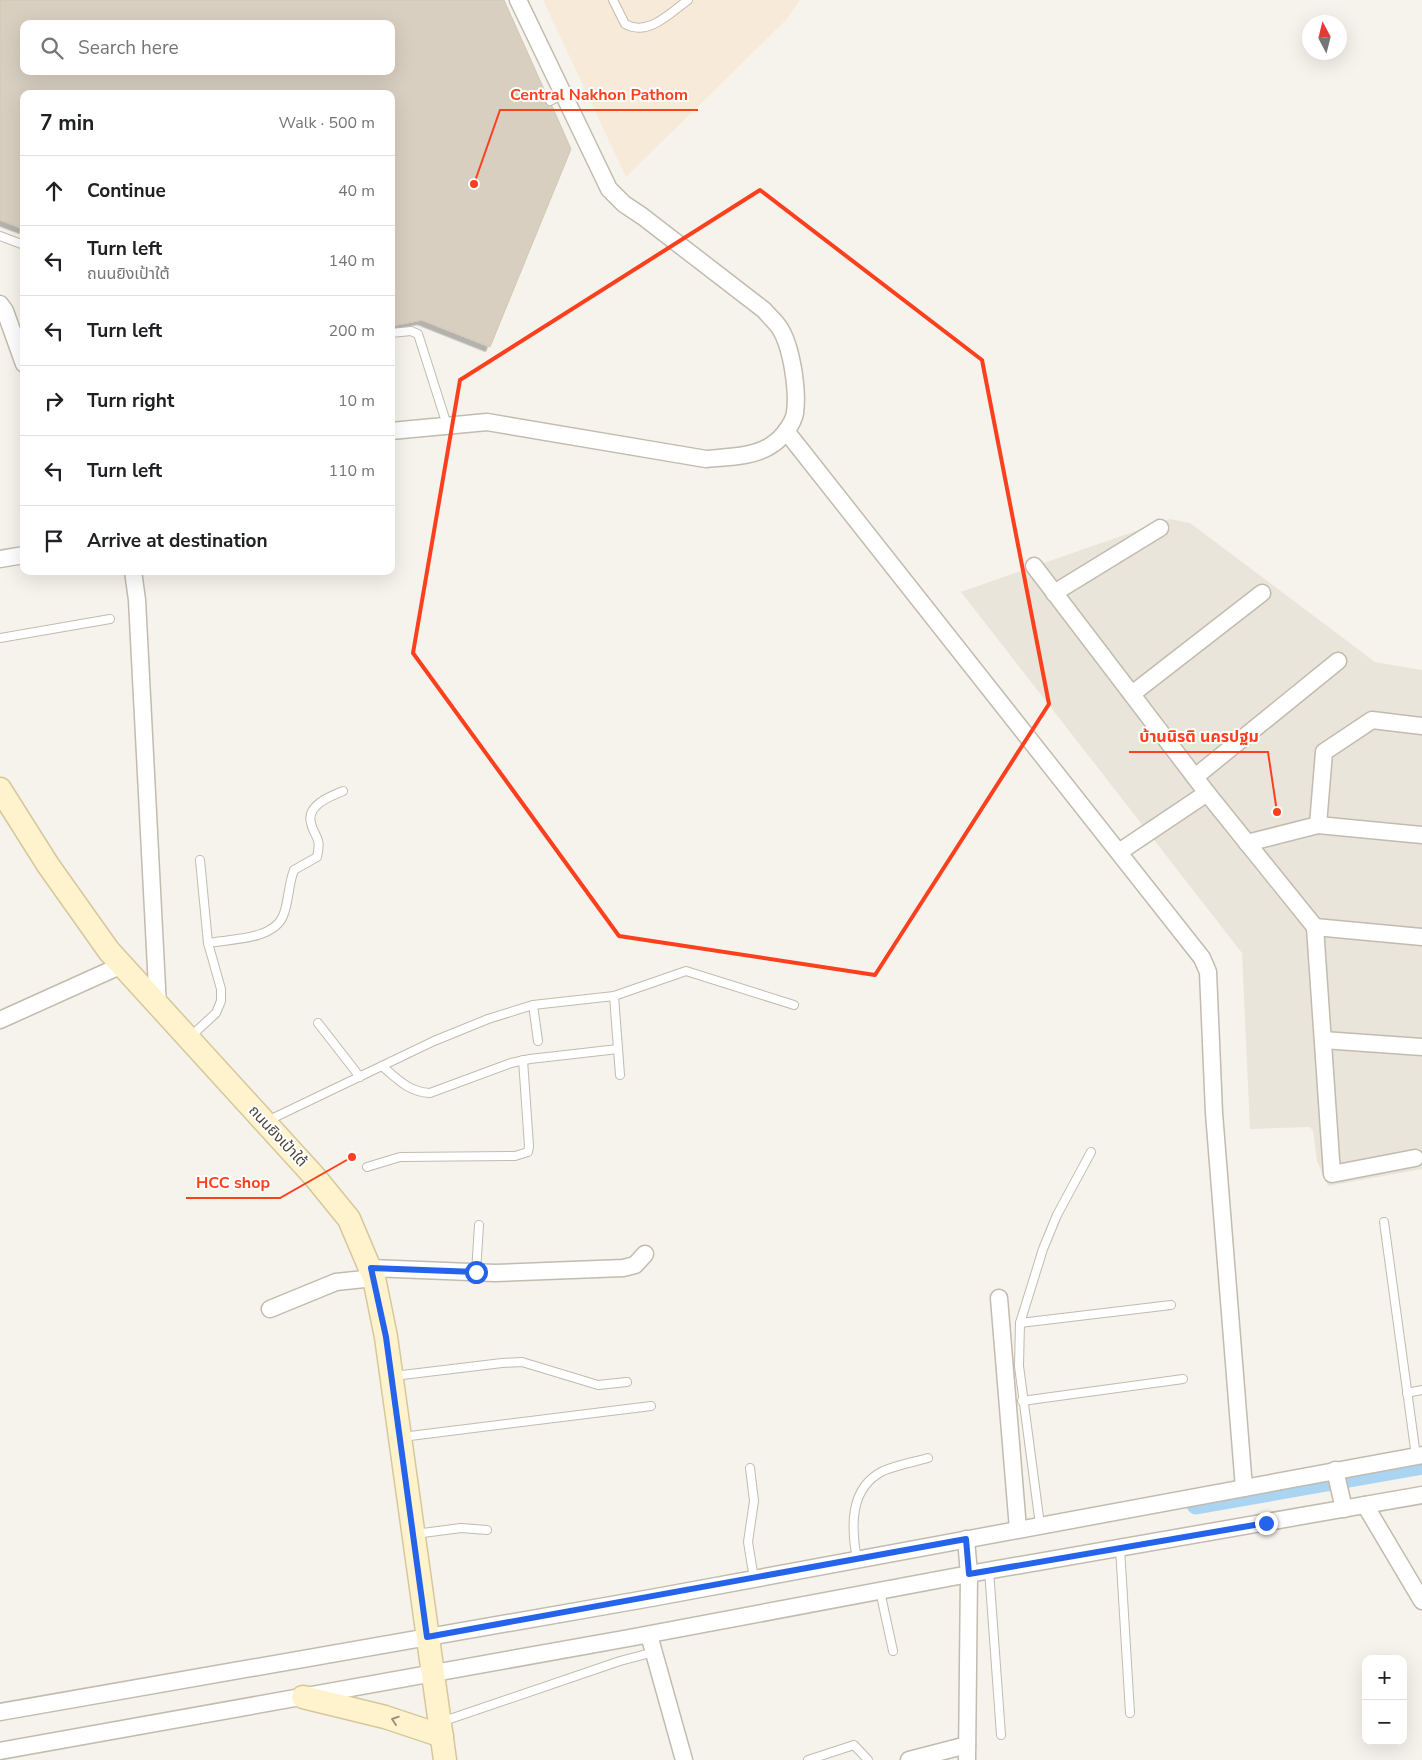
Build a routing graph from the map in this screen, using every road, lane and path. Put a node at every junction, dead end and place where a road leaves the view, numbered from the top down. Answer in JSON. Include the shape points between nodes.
{"nodes":[{"id":1,"x":507,"y":0,"type":"edge"},
{"id":2,"x":518,"y":0,"type":"edge"},
{"id":3,"x":613,"y":0,"type":"edge"},
{"id":4,"x":688,"y":0,"type":"edge"},
{"id":5,"x":555,"y":98,"type":"junction"},
{"id":6,"x":0,"y":236,"type":"edge"},
{"id":7,"x":20,"y":244,"type":"edge"},
{"id":8,"x":0,"y":304,"type":"edge"},
{"id":9,"x":395,"y":333,"type":"edge"},
{"id":10,"x":20,"y":353,"type":"edge"},
{"id":11,"x":447,"y":425,"type":"junction"},
{"id":12,"x":395,"y":431,"type":"edge"},
{"id":13,"x":786,"y":431,"type":"junction"},
{"id":14,"x":1160,"y":528,"type":"dead end"},
{"id":15,"x":20,"y":555,"type":"edge"},
{"id":16,"x":0,"y":559,"type":"edge"},
{"id":17,"x":1034,"y":566,"type":"dead end"},
{"id":18,"x":134,"y":575,"type":"edge"},
{"id":19,"x":1054,"y":593,"type":"junction"},
{"id":20,"x":1262,"y":593,"type":"dead end"},
{"id":21,"x":110,"y":619,"type":"dead end"},
{"id":22,"x":0,"y":638,"type":"edge"},
{"id":23,"x":1338,"y":661,"type":"dead end"},
{"id":24,"x":1132,"y":694,"type":"junction"},
{"id":25,"x":1422,"y":726,"type":"edge"},
{"id":26,"x":1195,"y":777,"type":"junction"},
{"id":27,"x":0,"y":789,"type":"edge"},
{"id":28,"x":343,"y":791,"type":"dead end"},
{"id":29,"x":1207,"y":793,"type":"junction"},
{"id":30,"x":1318,"y":825,"type":"junction"},
{"id":31,"x":1422,"y":835,"type":"edge"},
{"id":32,"x":1247,"y":843,"type":"junction"},
{"id":33,"x":1119,"y":852,"type":"junction"},
{"id":34,"x":200,"y":860,"type":"dead end"},
{"id":35,"x":1315,"y":927,"type":"junction"},
{"id":36,"x":1422,"y":937,"type":"edge"},
{"id":37,"x":208,"y":943,"type":"junction"},
{"id":38,"x":122,"y":965,"type":"junction"},
{"id":39,"x":614,"y":996,"type":"junction"},
{"id":40,"x":533,"y":1005,"type":"junction"},
{"id":41,"x":794,"y":1005,"type":"dead end"},
{"id":42,"x":158,"y":1007,"type":"junction"},
{"id":43,"x":2,"y":1017,"type":"edge"},
{"id":44,"x":318,"y":1023,"type":"dead end"},
{"id":45,"x":189,"y":1039,"type":"junction"},
{"id":46,"x":1323,"y":1040,"type":"junction"},
{"id":47,"x":538,"y":1041,"type":"dead end"},
{"id":48,"x":1422,"y":1047,"type":"edge"},
{"id":49,"x":618,"y":1049,"type":"junction"},
{"id":50,"x":523,"y":1060,"type":"junction"},
{"id":51,"x":382,"y":1066,"type":"junction"},
{"id":52,"x":620,"y":1075,"type":"dead end"},
{"id":53,"x":360,"y":1077,"type":"junction"},
{"id":54,"x":265,"y":1122,"type":"junction"},
{"id":55,"x":1091,"y":1152,"type":"dead end"},
{"id":56,"x":1415,"y":1158,"type":"dead end"},
{"id":57,"x":367,"y":1167,"type":"dead end"},
{"id":58,"x":1384,"y":1222,"type":"dead end"},
{"id":59,"x":479,"y":1225,"type":"dead end"},
{"id":60,"x":645,"y":1254,"type":"dead end"},
{"id":61,"x":476,"y":1272,"type":"junction"},
{"id":62,"x":373,"y":1273,"type":"junction"},
{"id":63,"x":998,"y":1298,"type":"dead end"},
{"id":64,"x":1171,"y":1305,"type":"dead end"},
{"id":65,"x":270,"y":1310,"type":"dead end"},
{"id":66,"x":1020,"y":1322,"type":"junction"},
{"id":67,"x":392,"y":1377,"type":"junction"},
{"id":68,"x":1183,"y":1379,"type":"dead end"},
{"id":69,"x":626,"y":1382,"type":"dead end"},
{"id":70,"x":1422,"y":1390,"type":"edge"},
{"id":71,"x":1407,"y":1393,"type":"junction"},
{"id":72,"x":1022,"y":1401,"type":"junction"},
{"id":73,"x":650,"y":1406,"type":"dead end"},
{"id":74,"x":400,"y":1438,"type":"junction"},
{"id":75,"x":1419,"y":1456,"type":"edge"},
{"id":76,"x":928,"y":1458,"type":"dead end"},
{"id":77,"x":750,"y":1468,"type":"dead end"},
{"id":78,"x":1336,"y":1474,"type":"junction"},
{"id":79,"x":1244,"y":1488,"type":"junction"},
{"id":80,"x":1422,"y":1495,"type":"edge"},
{"id":81,"x":1343,"y":1504,"type":"junction"},
{"id":82,"x":1365,"y":1505,"type":"junction"},
{"id":83,"x":1040,"y":1526,"type":"junction"},
{"id":84,"x":1018,"y":1529,"type":"junction"},
{"id":85,"x":486,"y":1530,"type":"dead end"},
{"id":86,"x":413,"y":1534,"type":"junction"},
{"id":87,"x":966,"y":1542,"type":"junction"},
{"id":88,"x":1120,"y":1548,"type":"junction"},
{"id":89,"x":857,"y":1560,"type":"junction"},
{"id":90,"x":969,"y":1570,"type":"junction"},
{"id":91,"x":989,"y":1570,"type":"junction"},
{"id":92,"x":754,"y":1578,"type":"junction"},
{"id":93,"x":880,"y":1591,"type":"junction"},
{"id":94,"x":1422,"y":1601,"type":"edge"},
{"id":95,"x":649,"y":1635,"type":"junction"},
{"id":96,"x":427,"y":1637,"type":"junction"},
{"id":97,"x":893,"y":1651,"type":"dead end"},
{"id":98,"x":654,"y":1652,"type":"junction"},
{"id":99,"x":432,"y":1673,"type":"junction"},
{"id":100,"x":302,"y":1697,"type":"junction"},
{"id":101,"x":0,"y":1712,"type":"edge"},
{"id":102,"x":1130,"y":1713,"type":"dead end"},
{"id":103,"x":441,"y":1730,"type":"junction"},
{"id":104,"x":1001,"y":1735,"type":"dead end"},
{"id":105,"x":0,"y":1751,"type":"edge"},
{"id":106,"x":967,"y":1752,"type":"edge"},
{"id":107,"x":445,"y":1760,"type":"edge"},
{"id":108,"x":684,"y":1760,"type":"edge"},
{"id":109,"x":808,"y":1760,"type":"edge"},
{"id":110,"x":868,"y":1760,"type":"edge"},
{"id":111,"x":909,"y":1760,"type":"edge"}],
"edges":[{"from":1,"to":5,"type":"street"},
{"from":2,"to":5,"type":"street"},
{"from":3,"to":4,"type":"lane","via":[[625,24],[639,28],[650,27]]},
{"from":5,"to":13,"type":"street","via":[[609,189],[624,204],[764,310],[780,328],[790,352],[795,394],[794,414]]},
{"from":6,"to":7,"type":"lane"},
{"from":8,"to":10,"type":"street"},
{"from":9,"to":11,"type":"lane","via":[[411,331],[418,334]]},
{"from":11,"to":12,"type":"street"},
{"from":11,"to":13,"type":"street","via":[[486,422],[706,459],[762,450]]},
{"from":13,"to":33,"type":"street"},
{"from":14,"to":19,"type":"street"},
{"from":15,"to":16,"type":"street"},
{"from":17,"to":19,"type":"street"},
{"from":18,"to":42,"type":"street"},
{"from":19,"to":24,"type":"street"},
{"from":20,"to":24,"type":"street"},
{"from":21,"to":22,"type":"lane"},
{"from":23,"to":26,"type":"street"},
{"from":24,"to":26,"type":"street"},
{"from":25,"to":30,"type":"street","via":[[1372,720],[1324,752]]},
{"from":26,"to":29,"type":"street"},
{"from":27,"to":38,"type":"main road","name":"ถนนยิงเป้าใต้","via":[[48,865]]},
{"from":28,"to":37,"type":"lane","via":[[324,799],[310,818],[318,834],[317,857],[294,870],[278,925],[263,934]]},
{"from":29,"to":32,"type":"street"},
{"from":29,"to":33,"type":"street"},
{"from":30,"to":31,"type":"street"},
{"from":30,"to":32,"type":"street"},
{"from":32,"to":35,"type":"street"},
{"from":33,"to":79,"type":"street","via":[[1202,958],[1208,972],[1214,1113]]},
{"from":34,"to":37,"type":"lane"},
{"from":35,"to":36,"type":"street"},
{"from":35,"to":46,"type":"street"},
{"from":37,"to":45,"type":"lane","via":[[221,989],[221,1001],[216,1013]]},
{"from":38,"to":42,"type":"main road","name":"ถนนยิงเป้าใต้"},
{"from":38,"to":43,"type":"street"},
{"from":39,"to":40,"type":"lane"},
{"from":39,"to":41,"type":"lane","via":[[686,971]]},
{"from":39,"to":49,"type":"lane"},
{"from":40,"to":47,"type":"lane"},
{"from":40,"to":51,"type":"lane","via":[[488,1019]]},
{"from":42,"to":45,"type":"main road","name":"ถนนยิงเป้าใต้"},
{"from":44,"to":53,"type":"lane"},
{"from":45,"to":54,"type":"main road","name":"ถนนยิงเป้าใต้"},
{"from":46,"to":48,"type":"street"},
{"from":46,"to":56,"type":"street","via":[[1332,1174]]},
{"from":49,"to":50,"type":"lane"},
{"from":49,"to":52,"type":"lane"},
{"from":50,"to":51,"type":"lane","via":[[430,1093],[416,1092]]},
{"from":50,"to":57,"type":"lane","via":[[528,1152],[515,1156],[400,1157]]},
{"from":51,"to":53,"type":"lane"},
{"from":53,"to":54,"type":"lane"},
{"from":54,"to":62,"type":"main road","name":"ถนนยิงเป้าใต้","via":[[349,1220]]},
{"from":55,"to":66,"type":"lane","via":[[1057,1215]]},
{"from":58,"to":71,"type":"lane"},
{"from":59,"to":61,"type":"lane"},
{"from":60,"to":61,"type":"street","via":[[635,1265],[623,1268]]},
{"from":61,"to":62,"type":"street"},
{"from":62,"to":65,"type":"street","via":[[336,1282]]},
{"from":62,"to":67,"type":"main road","name":"ถนนยิงเป้าใต้"},
{"from":63,"to":84,"type":"street"},
{"from":64,"to":66,"type":"lane"},
{"from":66,"to":72,"type":"lane","via":[[1018,1366]]},
{"from":67,"to":69,"type":"lane","via":[[522,1362],[598,1385]]},
{"from":67,"to":74,"type":"main road","name":"ถนนยิงเป้าใต้"},
{"from":68,"to":72,"type":"lane"},
{"from":70,"to":71,"type":"lane"},
{"from":71,"to":75,"type":"lane"},
{"from":72,"to":83,"type":"lane"},
{"from":73,"to":74,"type":"lane"},
{"from":74,"to":86,"type":"main road","name":"ถนนยิงเป้าใต้"},
{"from":75,"to":78,"type":"street"},
{"from":76,"to":89,"type":"lane","via":[[885,1470],[864,1486],[853,1519]]},
{"from":77,"to":92,"type":"lane","via":[[754,1501],[748,1542]]},
{"from":78,"to":79,"type":"street"},
{"from":78,"to":81,"type":"street"},
{"from":79,"to":83,"type":"street"},
{"from":80,"to":82,"type":"street"},
{"from":81,"to":82,"type":"street"},
{"from":81,"to":88,"type":"street"},
{"from":82,"to":94,"type":"street"},
{"from":83,"to":84,"type":"street"},
{"from":84,"to":87,"type":"street"},
{"from":85,"to":86,"type":"lane","via":[[454,1528]]},
{"from":86,"to":96,"type":"main road","name":"ถนนยิงเป้าใต้"},
{"from":87,"to":89,"type":"street"},
{"from":87,"to":90,"type":"street"},
{"from":88,"to":91,"type":"street"},
{"from":88,"to":102,"type":"lane"},
{"from":89,"to":92,"type":"street"},
{"from":90,"to":91,"type":"street"},
{"from":90,"to":93,"type":"street"},
{"from":90,"to":106,"type":"street"},
{"from":91,"to":104,"type":"lane"},
{"from":92,"to":96,"type":"street"},
{"from":93,"to":95,"type":"street"},
{"from":93,"to":97,"type":"lane"},
{"from":95,"to":98,"type":"street"},
{"from":95,"to":99,"type":"street"},
{"from":96,"to":99,"type":"main road","name":"ถนนยิงเป้าใต้"},
{"from":96,"to":101,"type":"street"},
{"from":98,"to":103,"type":"lane","via":[[620,1661]]},
{"from":98,"to":108,"type":"street"},
{"from":99,"to":100,"type":"street"},
{"from":99,"to":103,"type":"main road","name":"ถนนยิงเป้าใต้"},
{"from":103,"to":100,"type":"main road","one_way":true},
{"from":100,"to":105,"type":"street"},
{"from":103,"to":107,"type":"main road","name":"ถนนยิงเป้าใต้"},
{"from":106,"to":111,"type":"street"},
{"from":109,"to":110,"type":"lane","via":[[854,1745]]}]}
